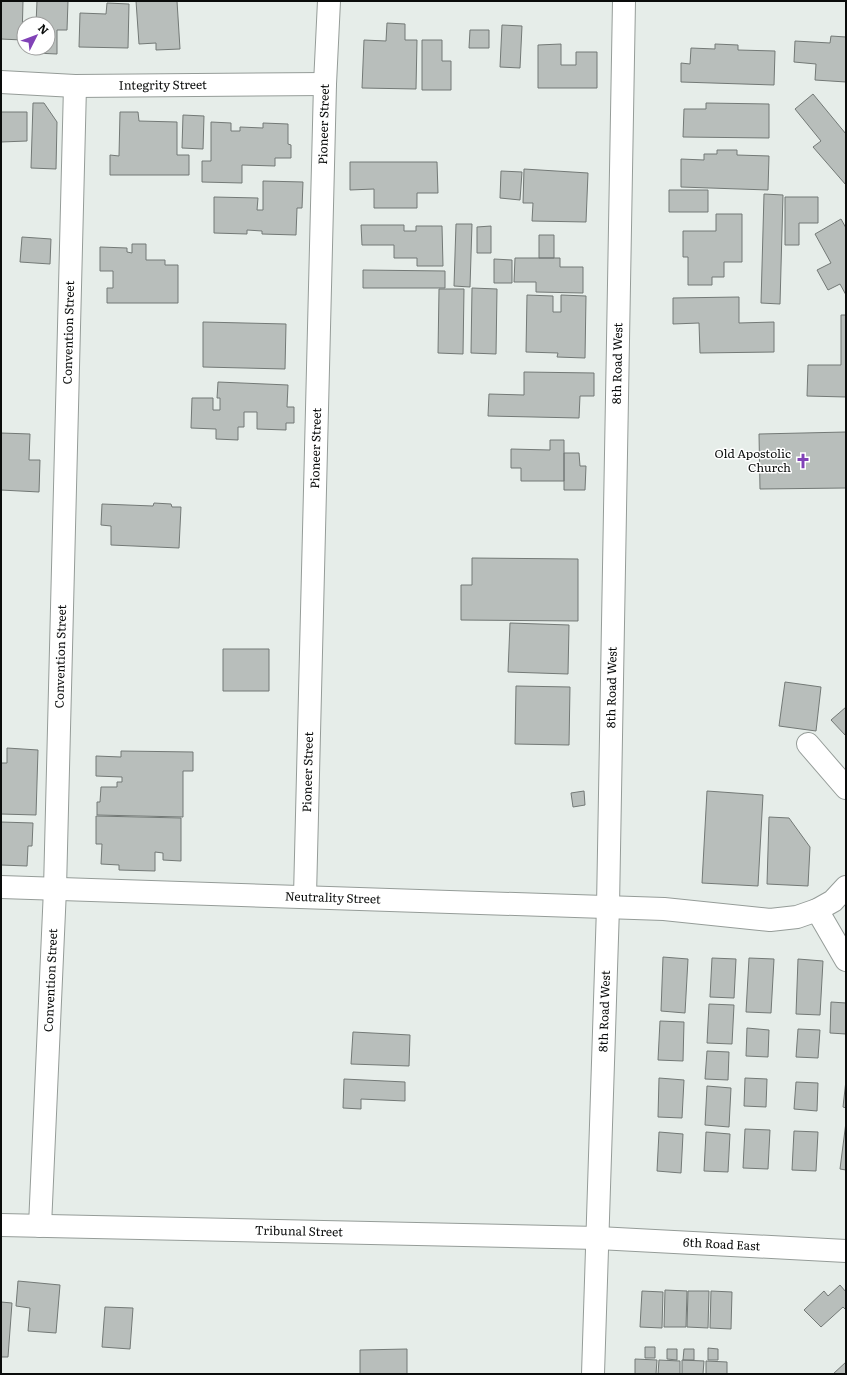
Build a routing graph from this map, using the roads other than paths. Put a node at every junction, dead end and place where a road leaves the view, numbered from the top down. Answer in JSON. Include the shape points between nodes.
{"nodes":[{"id":1,"x":329,"y":1,"type":"edge"},
{"id":2,"x":624,"y":1,"type":"edge"},
{"id":3,"x":1,"y":82,"type":"edge"},
{"id":4,"x":325,"y":84,"type":"junction"},
{"id":5,"x":75,"y":86,"type":"junction"},
{"id":6,"x":808,"y":744,"type":"dead end"},
{"id":7,"x":846,"y":788,"type":"edge"},
{"id":8,"x":1,"y":887,"type":"edge"},
{"id":9,"x":846,"y":887,"type":"edge"},
{"id":10,"x":55,"y":888,"type":"junction"},
{"id":11,"x":305,"y":896,"type":"junction"},
{"id":12,"x":608,"y":907,"type":"junction"},
{"id":13,"x":818,"y":910,"type":"junction"},
{"id":14,"x":846,"y":960,"type":"edge"},
{"id":15,"x":1,"y":1225,"type":"edge"},
{"id":16,"x":40,"y":1226,"type":"junction"},
{"id":17,"x":598,"y":1238,"type":"junction"},
{"id":18,"x":846,"y":1251,"type":"edge"},
{"id":19,"x":593,"y":1374,"type":"edge"}],
"edges":[{"from":1,"to":4,"type":"street","name":"Pioneer Street"},
{"from":2,"to":12,"type":"street","name":"8th Road West"},
{"from":3,"to":5,"type":"street","name":"Integrity Street"},
{"from":4,"to":5,"type":"street","name":"Integrity Street"},
{"from":4,"to":11,"type":"street","name":"Pioneer Street"},
{"from":5,"to":10,"type":"street","name":"Convention Street"},
{"from":6,"to":7,"type":"street"},
{"from":8,"to":10,"type":"street","name":"Neutrality Street"},
{"from":9,"to":13,"type":"street","name":"Neutrality Street","via":[[833,901]]},
{"from":10,"to":11,"type":"street","name":"Neutrality Street"},
{"from":10,"to":16,"type":"street","name":"Convention Street"},
{"from":11,"to":12,"type":"street","name":"Neutrality Street"},
{"from":12,"to":13,"type":"street","name":"Neutrality Street","via":[[664,909],[770,920],[797,917]]},
{"from":12,"to":17,"type":"street","name":"8th Road West"},
{"from":13,"to":14,"type":"street"},
{"from":15,"to":16,"type":"street","name":"Tribunal Street"},
{"from":16,"to":17,"type":"street","name":"Tribunal Street"},
{"from":17,"to":18,"type":"street","name":"6th Road East"},
{"from":17,"to":19,"type":"street","name":"8th Road West"}]}
